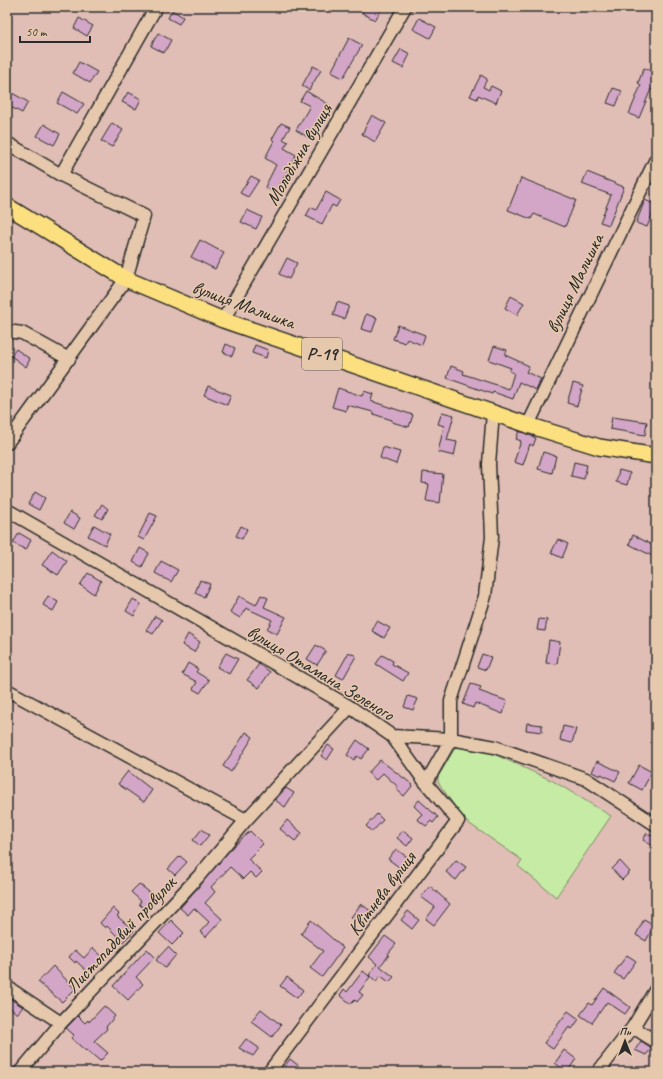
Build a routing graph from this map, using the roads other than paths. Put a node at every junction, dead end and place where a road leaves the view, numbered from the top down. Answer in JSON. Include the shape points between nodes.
{"nodes":[{"id":1,"x":156,"y":7,"type":"edge"},
{"id":2,"x":404,"y":7,"type":"edge"},
{"id":3,"x":7,"y":143,"type":"edge"},
{"id":4,"x":656,"y":159,"type":"edge"},
{"id":5,"x":61,"y":175,"type":"junction"},
{"id":6,"x":7,"y":206,"type":"edge"},
{"id":7,"x":126,"y":279,"type":"junction"},
{"id":8,"x":223,"y":320,"type":"junction"},
{"id":9,"x":7,"y":331,"type":"edge"},
{"id":10,"x":69,"y":358,"type":"junction"},
{"id":11,"x":493,"y":412,"type":"junction"},
{"id":12,"x":528,"y":424,"type":"junction"},
{"id":13,"x":7,"y":443,"type":"edge"},
{"id":14,"x":656,"y":456,"type":"edge"},
{"id":15,"x":7,"y":510,"type":"edge"},
{"id":16,"x":7,"y":690,"type":"edge"},
{"id":17,"x":350,"y":707,"type":"junction"},
{"id":18,"x":392,"y":736,"type":"junction"},
{"id":19,"x":451,"y":739,"type":"junction"},
{"id":20,"x":426,"y":783,"type":"junction"},
{"id":21,"x":246,"y":820,"type":"junction"},
{"id":22,"x":656,"y":825,"type":"edge"},
{"id":23,"x":7,"y":987,"type":"edge"},
{"id":24,"x":656,"y":989,"type":"edge"},
{"id":25,"x":61,"y":1023,"type":"junction"},
{"id":26,"x":633,"y":1027,"type":"junction"},
{"id":27,"x":656,"y":1042,"type":"edge"},
{"id":28,"x":20,"y":1072,"type":"edge"},
{"id":29,"x":269,"y":1072,"type":"edge"},
{"id":30,"x":598,"y":1072,"type":"edge"}],
"edges":[{"from":1,"to":5,"type":"street"},
{"from":2,"to":8,"type":"street","name":"Молодіжна вулиця"},
{"from":3,"to":5,"type":"street"},
{"from":4,"to":12,"type":"street","name":"вулиця Малишка"},
{"from":5,"to":7,"type":"street","via":[[144,216]]},
{"from":6,"to":7,"type":"main road","name":"вулиця Малишка","number":"Р-19"},
{"from":7,"to":8,"type":"main road","name":"вулиця Малишка","number":"Р-19"},
{"from":7,"to":10,"type":"street"},
{"from":8,"to":11,"type":"main road","name":"вулиця Малишка","number":"Р-19"},
{"from":9,"to":10,"type":"street","via":[[22,333]]},
{"from":10,"to":13,"type":"street"},
{"from":11,"to":12,"type":"main road","name":"вулиця Малишка","number":"Р-19"},
{"from":11,"to":19,"type":"street","via":[[489,464],[492,537],[485,596],[451,701]]},
{"from":12,"to":14,"type":"main road","name":"вулиця Малишка","number":"Р-19","via":[[599,447]]},
{"from":15,"to":17,"type":"street","name":"вулиця Отамана Зеленого"},
{"from":16,"to":21,"type":"street"},
{"from":17,"to":18,"type":"street","name":"вулиця Отамана Зеленого"},
{"from":17,"to":21,"type":"street","name":"Листопадовий провулок"},
{"from":18,"to":19,"type":"street","name":"вулиця Отамана Зеленого"},
{"from":18,"to":20,"type":"street","name":"Квітнева вулиця"},
{"from":19,"to":20,"type":"street"},
{"from":19,"to":22,"type":"street","name":"вулиця Отамана Зеленого","via":[[495,747],[586,779]]},
{"from":20,"to":29,"type":"street","name":"Квітнева вулиця","via":[[458,821]]},
{"from":21,"to":25,"type":"street","name":"Листопадовий провулок","via":[[198,877]]},
{"from":23,"to":25,"type":"street"},
{"from":24,"to":26,"type":"street"},
{"from":25,"to":28,"type":"street","name":"Листопадовий провулок"},
{"from":26,"to":27,"type":"street"},
{"from":26,"to":30,"type":"street"}]}
